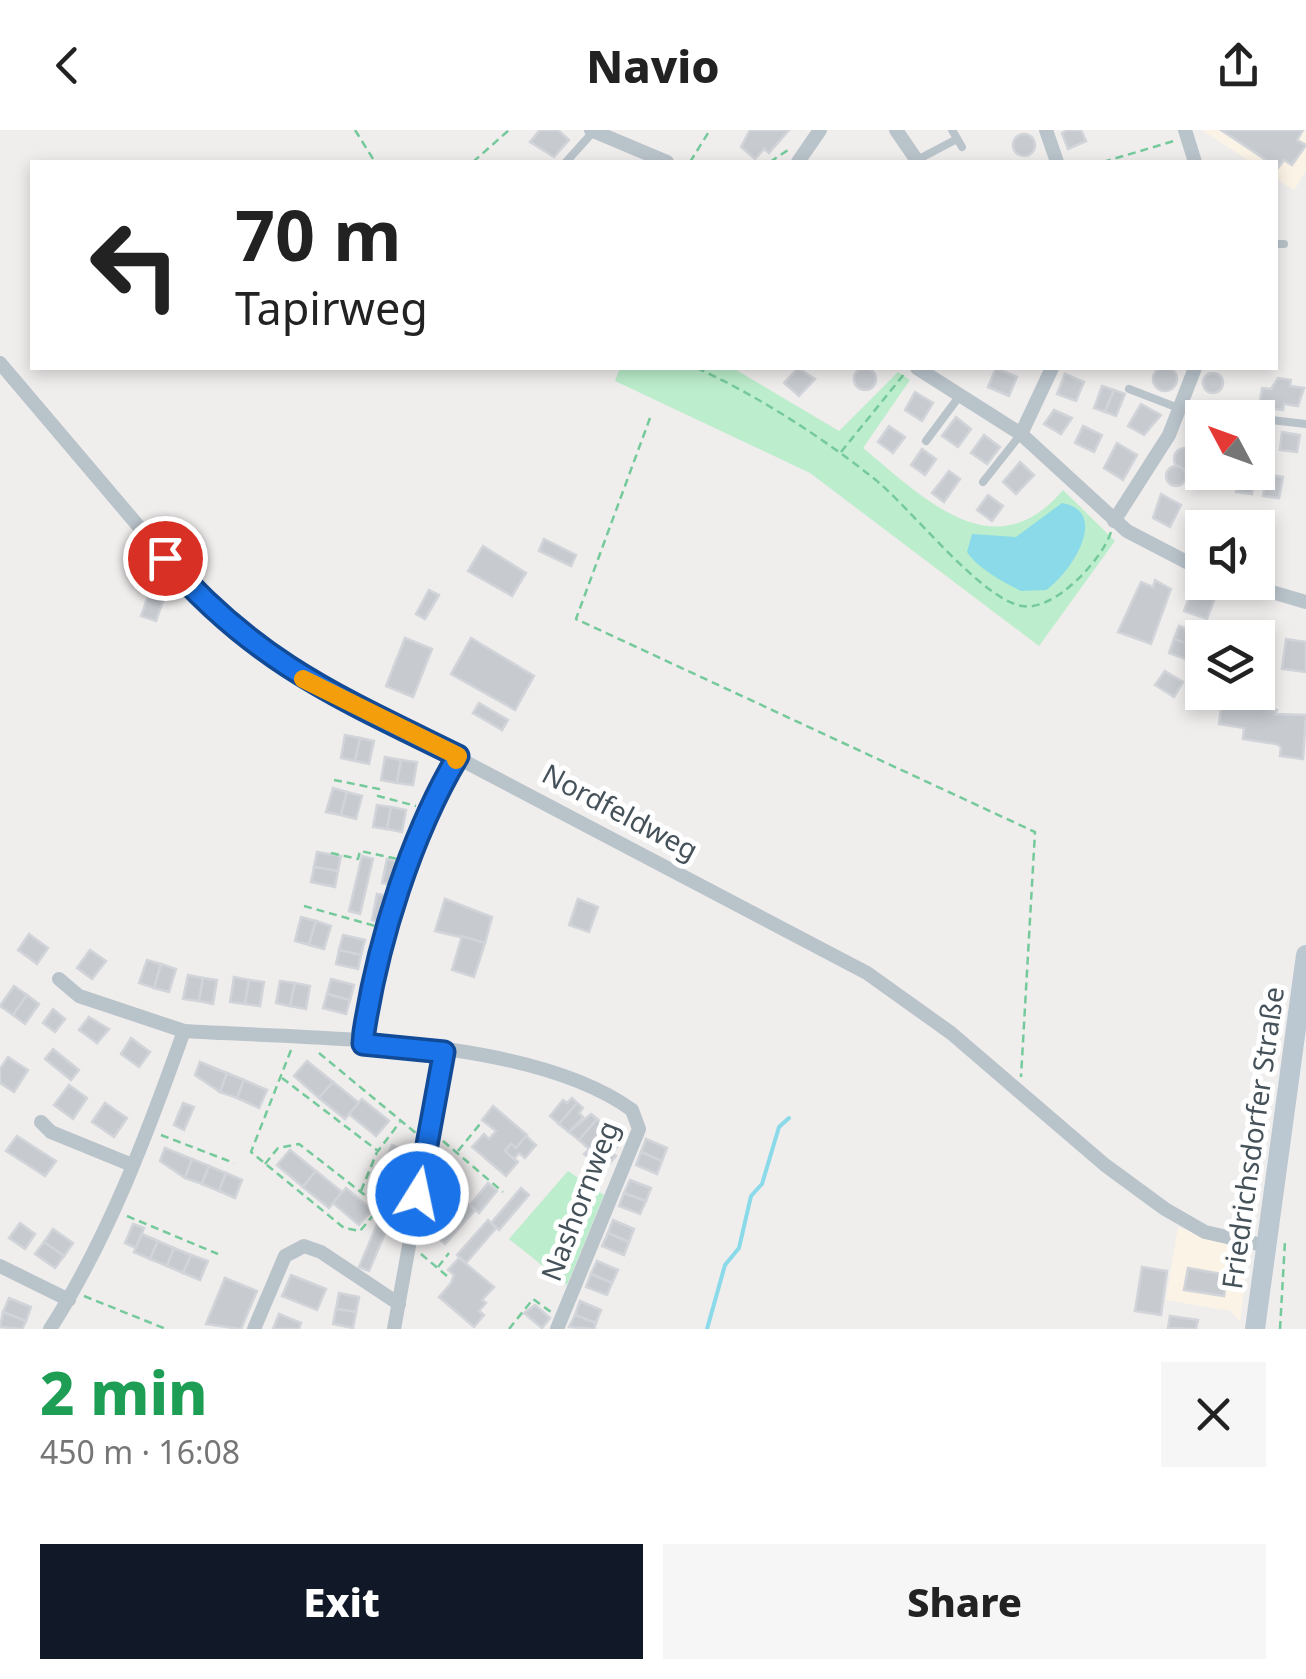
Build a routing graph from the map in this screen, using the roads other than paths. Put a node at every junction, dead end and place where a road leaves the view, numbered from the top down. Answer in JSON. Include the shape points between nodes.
{"nodes":[{"id":1,"x":820,"y":130,"type":"edge"},
{"id":2,"x":896,"y":130,"type":"edge"},
{"id":3,"x":1046,"y":130,"type":"edge"},
{"id":4,"x":592,"y":131,"type":"edge"},
{"id":5,"x":1186,"y":134,"type":"edge"},
{"id":6,"x":957,"y":139,"type":"edge"},
{"id":7,"x":568,"y":160,"type":"edge"},
{"id":8,"x":662,"y":160,"type":"edge"},
{"id":9,"x":799,"y":160,"type":"edge"},
{"id":10,"x":917,"y":160,"type":"edge"},
{"id":11,"x":921,"y":160,"type":"edge"},
{"id":12,"x":1056,"y":160,"type":"edge"},
{"id":13,"x":1194,"y":160,"type":"edge"},
{"id":14,"x":0,"y":363,"type":"edge"},
{"id":15,"x":920,"y":370,"type":"edge"},
{"id":16,"x":1051,"y":370,"type":"edge"},
{"id":17,"x":1193,"y":370,"type":"edge"},
{"id":18,"x":1129,"y":389,"type":"dead end"},
{"id":19,"x":961,"y":394,"type":"junction"},
{"id":20,"x":1181,"y":409,"type":"junction"},
{"id":21,"x":1275,"y":420,"type":"edge"},
{"id":22,"x":1306,"y":424,"type":"edge"},
{"id":23,"x":1021,"y":434,"type":"junction"},
{"id":24,"x":926,"y":441,"type":"dead end"},
{"id":25,"x":982,"y":482,"type":"dead end"},
{"id":26,"x":1114,"y":521,"type":"junction"},
{"id":27,"x":1185,"y":562,"type":"edge"},
{"id":28,"x":1275,"y":593,"type":"edge"},
{"id":29,"x":1306,"y":602,"type":"edge"},
{"id":30,"x":458,"y":756,"type":"junction"},
{"id":31,"x":1306,"y":955,"type":"edge"},
{"id":32,"x":59,"y":979,"type":"dead end"},
{"id":33,"x":184,"y":1032,"type":"junction"},
{"id":34,"x":363,"y":1044,"type":"junction"},
{"id":35,"x":444,"y":1052,"type":"junction"},
{"id":36,"x":41,"y":1122,"type":"dead end"},
{"id":37,"x":132,"y":1165,"type":"junction"},
{"id":38,"x":1276,"y":1243,"type":"junction"},
{"id":39,"x":0,"y":1266,"type":"edge"},
{"id":40,"x":71,"y":1296,"type":"junction"},
{"id":41,"x":399,"y":1304,"type":"junction"},
{"id":42,"x":559,"y":1323,"type":"edge"},
{"id":43,"x":50,"y":1329,"type":"edge"},
{"id":44,"x":254,"y":1329,"type":"edge"},
{"id":45,"x":394,"y":1329,"type":"edge"},
{"id":46,"x":1255,"y":1329,"type":"edge"}],
"edges":[{"from":1,"to":9,"type":"street"},
{"from":2,"to":10,"type":"street"},
{"from":3,"to":12,"type":"street"},
{"from":4,"to":7,"type":"lane"},
{"from":4,"to":8,"type":"street"},
{"from":5,"to":13,"type":"street"},
{"from":6,"to":11,"type":"lane"},
{"from":14,"to":30,"type":"street","name":"Nordfeldweg","via":[[185,581],[248,639],[305,680]]},
{"from":15,"to":19,"type":"street"},
{"from":16,"to":23,"type":"street"},
{"from":17,"to":20,"type":"street"},
{"from":18,"to":20,"type":"lane"},
{"from":19,"to":23,"type":"street"},
{"from":19,"to":24,"type":"lane"},
{"from":20,"to":26,"type":"street","via":[[1145,479]]},
{"from":21,"to":22,"type":"lane"},
{"from":23,"to":25,"type":"lane"},
{"from":23,"to":26,"type":"street"},
{"from":26,"to":27,"type":"street"},
{"from":28,"to":29,"type":"street"},
{"from":30,"to":34,"type":"street","via":[[409,861]]},
{"from":30,"to":38,"type":"street","name":"Nordfeldweg","via":[[878,980],[1105,1165],[1205,1232]]},
{"from":31,"to":38,"type":"main road","name":"Friedrichsdorfer Straße"},
{"from":32,"to":33,"type":"street","via":[[72,993]]},
{"from":33,"to":34,"type":"street"},
{"from":33,"to":37,"type":"street"},
{"from":34,"to":35,"type":"street"},
{"from":35,"to":41,"type":"street"},
{"from":35,"to":42,"type":"street","name":"Nashornweg","via":[[562,1075],[637,1115],[639,1129]]},
{"from":36,"to":37,"type":"street"},
{"from":37,"to":40,"type":"street"},
{"from":38,"to":46,"type":"main road","name":"Friedrichsdorfer Straße"},
{"from":39,"to":40,"type":"street"},
{"from":40,"to":43,"type":"street"},
{"from":41,"to":44,"type":"street","via":[[304,1246],[285,1256]]},
{"from":41,"to":45,"type":"street"}]}
